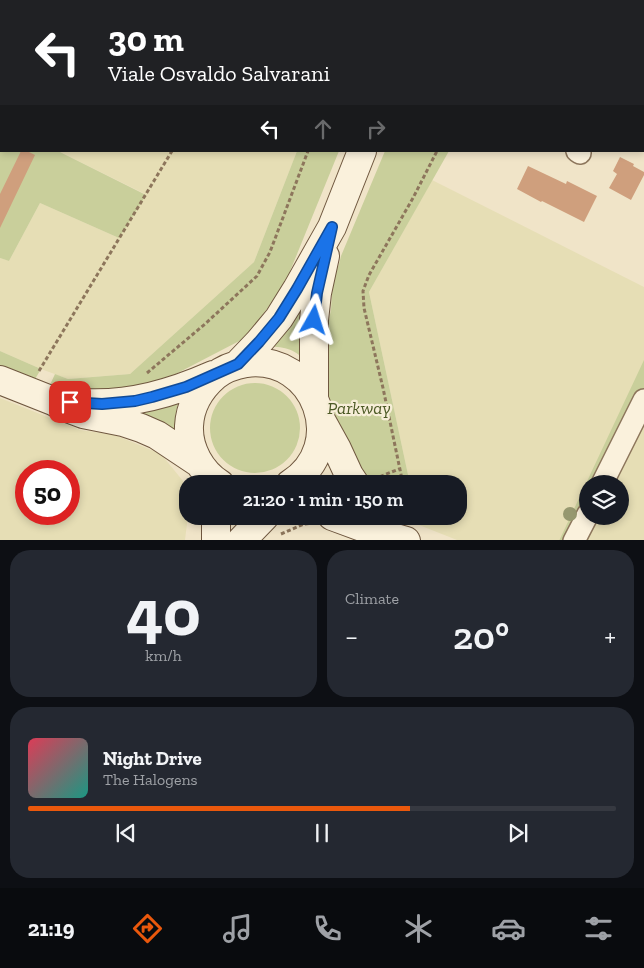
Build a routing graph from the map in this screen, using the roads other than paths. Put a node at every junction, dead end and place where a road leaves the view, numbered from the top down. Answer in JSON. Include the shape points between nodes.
{"nodes":[{"id":1,"x":362,"y":152,"type":"edge"},
{"id":2,"x":332,"y":227,"type":"junction"},
{"id":3,"x":228,"y":368,"type":"junction"},
{"id":4,"x":0,"y":380,"type":"edge"},
{"id":5,"x":644,"y":400,"type":"edge"},
{"id":6,"x":53,"y":401,"type":"junction"},
{"id":7,"x":317,"y":409,"type":"junction"},
{"id":8,"x":208,"y":475,"type":"edge"},
{"id":9,"x":300,"y":475,"type":"edge"},
{"id":10,"x":350,"y":475,"type":"edge"},
{"id":11,"x":606,"y":475,"type":"edge"},
{"id":12,"x":216,"y":525,"type":"edge"},
{"id":13,"x":348,"y":525,"type":"edge"},
{"id":14,"x":397,"y":525,"type":"edge"},
{"id":15,"x":582,"y":525,"type":"edge"},
{"id":16,"x":272,"y":526,"type":"edge"},
{"id":17,"x":216,"y":540,"type":"edge"},
{"id":18,"x":241,"y":540,"type":"edge"},
{"id":19,"x":406,"y":540,"type":"edge"},
{"id":20,"x":417,"y":540,"type":"edge"},
{"id":21,"x":574,"y":540,"type":"edge"}],
"edges":[{"from":1,"to":2,"type":"main road"},
{"from":2,"to":3,"type":"main road","via":[[279,318],[259,342]]},
{"from":2,"to":7,"type":"main road","via":[[314,320]]},
{"from":3,"to":6,"type":"main road","via":[[186,387],[135,401],[102,404]]},
{"from":3,"to":7,"type":"main road","via":[[256,362],[274,364],[304,383]]},
{"from":3,"to":8,"type":"main road","via":[[201,390],[191,414],[190,439]]},
{"from":4,"to":6,"type":"main road"},
{"from":5,"to":11,"type":"street"},
{"from":6,"to":8,"type":"main road","via":[[83,414],[123,422],[157,435]]},
{"from":7,"to":9,"type":"main road","via":[[321,437],[308,468]]},
{"from":7,"to":10,"type":"main road"},
{"from":12,"to":17,"type":"main road"},
{"from":13,"to":19,"type":"main road"},
{"from":14,"to":20,"type":"main road"},
{"from":15,"to":21,"type":"street"},
{"from":16,"to":18,"type":"main road"}]}
